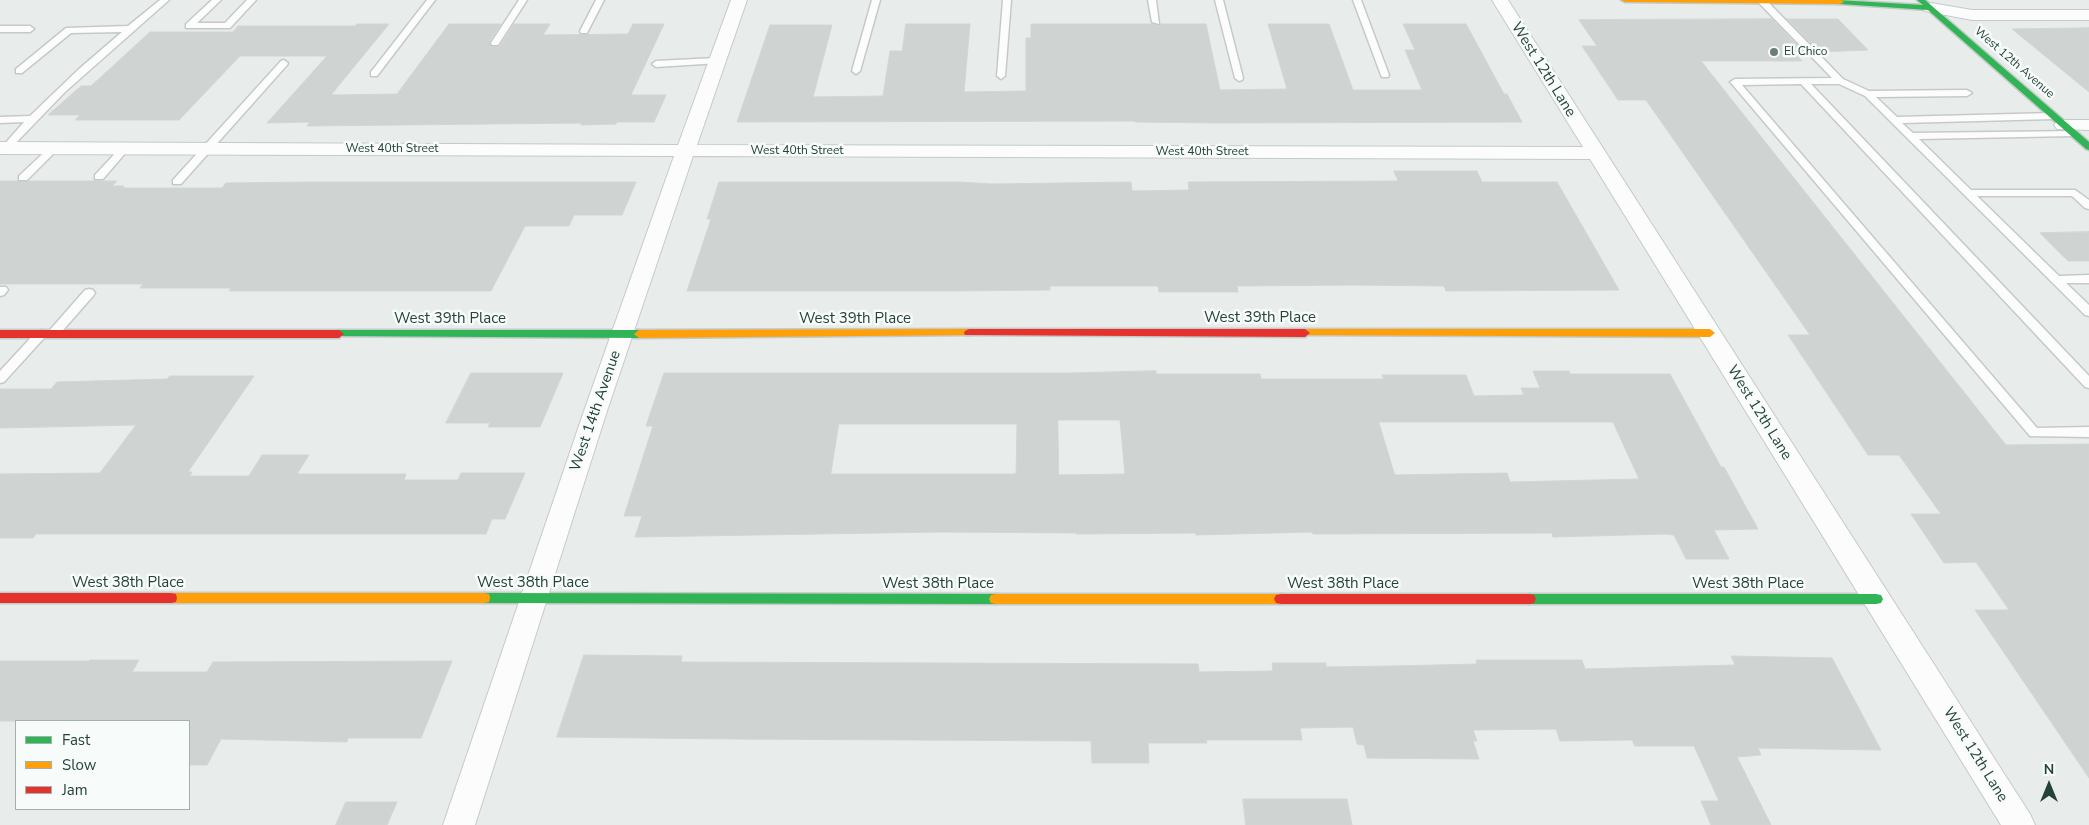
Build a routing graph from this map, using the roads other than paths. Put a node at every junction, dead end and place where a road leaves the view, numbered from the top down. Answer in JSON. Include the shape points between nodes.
{"nodes":[{"id":1,"x":165,"y":0,"type":"edge"},
{"id":2,"x":217,"y":0,"type":"edge"},
{"id":3,"x":252,"y":0,"type":"edge"},
{"id":4,"x":431,"y":0,"type":"edge"},
{"id":5,"x":523,"y":0,"type":"edge"},
{"id":6,"x":600,"y":0,"type":"edge"},
{"id":7,"x":738,"y":0,"type":"edge"},
{"id":8,"x":876,"y":0,"type":"edge"},
{"id":9,"x":1007,"y":0,"type":"edge"},
{"id":10,"x":1152,"y":0,"type":"edge"},
{"id":11,"x":1218,"y":0,"type":"edge"},
{"id":12,"x":1358,"y":0,"type":"edge"},
{"id":13,"x":1500,"y":0,"type":"edge"},
{"id":14,"x":1625,"y":0,"type":"edge"},
{"id":15,"x":1778,"y":0,"type":"edge"},
{"id":16,"x":2047,"y":0,"type":"edge"},
{"id":17,"x":1762,"y":1,"type":"edge"},
{"id":18,"x":1926,"y":4,"type":"edge"},
{"id":19,"x":2067,"y":15,"type":"junction"},
{"id":20,"x":2089,"y":15,"type":"edge"},
{"id":21,"x":1156,"y":22,"type":"dead end"},
{"id":22,"x":0,"y":29,"type":"edge"},
{"id":23,"x":30,"y":29,"type":"dead end"},
{"id":24,"x":129,"y":29,"type":"junction"},
{"id":25,"x":584,"y":31,"type":"dead end"},
{"id":26,"x":495,"y":43,"type":"dead end"},
{"id":27,"x":716,"y":62,"type":"junction"},
{"id":28,"x":284,"y":63,"type":"dead end"},
{"id":29,"x":656,"y":64,"type":"dead end"},
{"id":30,"x":19,"y":71,"type":"dead end"},
{"id":31,"x":856,"y":71,"type":"dead end"},
{"id":32,"x":374,"y":74,"type":"dead end"},
{"id":33,"x":1385,"y":75,"type":"dead end"},
{"id":34,"x":1001,"y":76,"type":"dead end"},
{"id":35,"x":1239,"y":78,"type":"dead end"},
{"id":36,"x":1803,"y":81,"type":"junction"},
{"id":37,"x":1840,"y":81,"type":"junction"},
{"id":38,"x":1966,"y":93,"type":"dead end"},
{"id":39,"x":1868,"y":94,"type":"junction"},
{"id":40,"x":31,"y":119,"type":"junction"},
{"id":41,"x":0,"y":120,"type":"edge"},
{"id":42,"x":1894,"y":120,"type":"junction"},
{"id":43,"x":2063,"y":125,"type":"junction"},
{"id":44,"x":2089,"y":125,"type":"edge"},
{"id":45,"x":1911,"y":136,"type":"junction"},
{"id":46,"x":2089,"y":147,"type":"edge"},
{"id":47,"x":3,"y":148,"type":"edge"},
{"id":48,"x":54,"y":148,"type":"junction"},
{"id":49,"x":125,"y":148,"type":"junction"},
{"id":50,"x":208,"y":148,"type":"junction"},
{"id":51,"x":684,"y":150,"type":"junction"},
{"id":52,"x":1594,"y":153,"type":"junction"},
{"id":53,"x":99,"y":177,"type":"dead end"},
{"id":54,"x":23,"y":178,"type":"dead end"},
{"id":55,"x":177,"y":182,"type":"dead end"},
{"id":56,"x":1968,"y":193,"type":"junction"},
{"id":57,"x":2089,"y":206,"type":"edge"},
{"id":58,"x":2089,"y":279,"type":"edge"},
{"id":59,"x":2057,"y":280,"type":"junction"},
{"id":60,"x":89,"y":294,"type":"dead end"},
{"id":61,"x":2089,"y":312,"type":"edge"},
{"id":62,"x":1710,"y":333,"type":"junction"},
{"id":63,"x":0,"y":334,"type":"edge"},
{"id":64,"x":47,"y":334,"type":"junction"},
{"id":65,"x":622,"y":334,"type":"junction"},
{"id":66,"x":0,"y":379,"type":"edge"},
{"id":67,"x":2089,"y":384,"type":"edge"},
{"id":68,"x":2089,"y":432,"type":"edge"},
{"id":69,"x":0,"y":598,"type":"edge"},
{"id":70,"x":533,"y":598,"type":"junction"},
{"id":71,"x":1876,"y":599,"type":"junction"},
{"id":72,"x":459,"y":825,"type":"edge"},
{"id":73,"x":2019,"y":825,"type":"edge"}],
"edges":[{"from":1,"to":24,"type":"lane"},
{"from":2,"to":3,"type":"lane","via":[[189,26],[227,26]]},
{"from":4,"to":32,"type":"lane"},
{"from":5,"to":26,"type":"lane"},
{"from":6,"to":25,"type":"lane"},
{"from":7,"to":27,"type":"street","name":"West 14th Avenue"},
{"from":8,"to":31,"type":"lane"},
{"from":9,"to":34,"type":"lane"},
{"from":10,"to":21,"type":"lane"},
{"from":11,"to":35,"type":"lane"},
{"from":12,"to":33,"type":"lane"},
{"from":13,"to":52,"type":"street","name":"West 12th Lane"},
{"from":14,"to":17,"type":"street"},
{"from":15,"to":17,"type":"street"},
{"from":15,"to":18,"type":"street"},
{"from":16,"to":19,"type":"street"},
{"from":17,"to":37,"type":"lane"},
{"from":18,"to":19,"type":"street","via":[[1972,15]]},
{"from":18,"to":43,"type":"street","name":"West 12th Avenue"},
{"from":19,"to":20,"type":"street"},
{"from":22,"to":23,"type":"lane"},
{"from":24,"to":30,"type":"lane","via":[[69,30]]},
{"from":24,"to":40,"type":"lane"},
{"from":27,"to":29,"type":"lane"},
{"from":27,"to":51,"type":"street","name":"West 14th Avenue"},
{"from":28,"to":50,"type":"lane"},
{"from":36,"to":37,"type":"lane"},
{"from":36,"to":67,"type":"lane"},
{"from":36,"to":68,"type":"lane","via":[[1735,82],[2034,433]]},
{"from":37,"to":39,"type":"lane"},
{"from":38,"to":39,"type":"lane"},
{"from":39,"to":42,"type":"lane"},
{"from":40,"to":41,"type":"lane"},
{"from":40,"to":47,"type":"lane"},
{"from":42,"to":43,"type":"lane"},
{"from":42,"to":45,"type":"lane"},
{"from":43,"to":44,"type":"street"},
{"from":43,"to":45,"type":"lane"},
{"from":43,"to":46,"type":"street","name":"West 12th Avenue"},
{"from":45,"to":56,"type":"lane"},
{"from":47,"to":48,"type":"street","name":"West 40th Street"},
{"from":48,"to":49,"type":"street","name":"West 40th Street"},
{"from":48,"to":54,"type":"lane"},
{"from":49,"to":50,"type":"street","name":"West 40th Street"},
{"from":49,"to":53,"type":"lane"},
{"from":50,"to":51,"type":"street","name":"West 40th Street"},
{"from":50,"to":55,"type":"lane"},
{"from":51,"to":52,"type":"street","name":"West 40th Street"},
{"from":51,"to":65,"type":"street","name":"West 14th Avenue"},
{"from":52,"to":62,"type":"street","name":"West 12th Lane"},
{"from":56,"to":57,"type":"lane","via":[[2076,193]]},
{"from":56,"to":59,"type":"lane"},
{"from":58,"to":59,"type":"lane"},
{"from":59,"to":61,"type":"lane"},
{"from":60,"to":64,"type":"lane"},
{"from":62,"to":65,"type":"street","name":"West 39th Place"},
{"from":62,"to":71,"type":"street","name":"West 12th Lane"},
{"from":63,"to":64,"type":"street","name":"West 39th Place"},
{"from":64,"to":65,"type":"street","name":"West 39th Place"},
{"from":64,"to":66,"type":"lane"},
{"from":65,"to":70,"type":"street","name":"West 14th Avenue"},
{"from":69,"to":70,"type":"street","name":"West 38th Place"},
{"from":70,"to":71,"type":"street","name":"West 38th Place"},
{"from":70,"to":72,"type":"street","name":"West 14th Avenue"},
{"from":71,"to":73,"type":"street","name":"West 12th Lane"}]}
